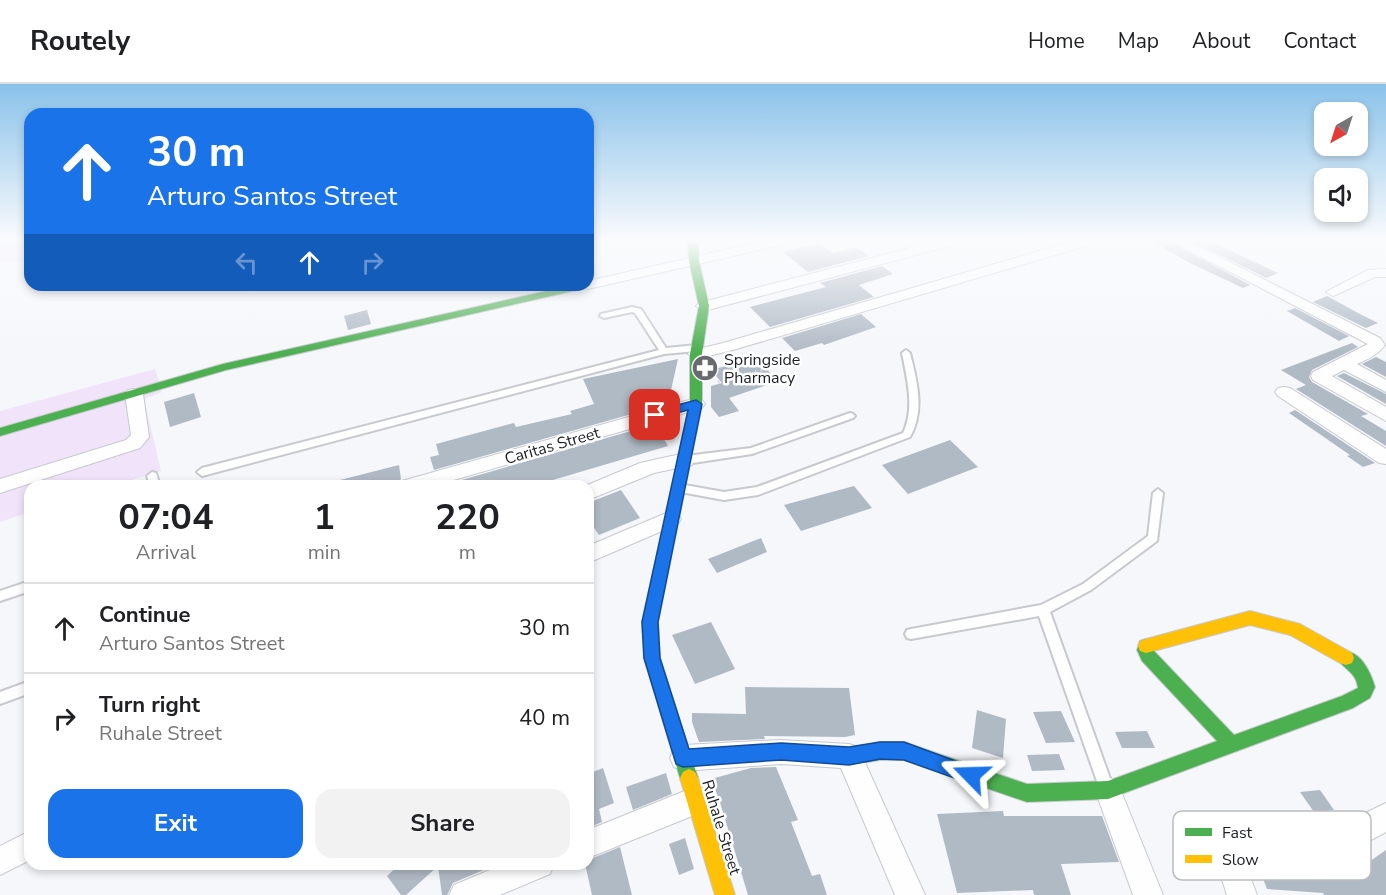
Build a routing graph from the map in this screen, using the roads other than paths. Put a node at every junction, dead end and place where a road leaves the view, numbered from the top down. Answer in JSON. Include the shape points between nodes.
{"nodes":[{"id":1,"x":619,"y":278,"type":"edge"},
{"id":2,"x":698,"y":278,"type":"edge"},
{"id":3,"x":811,"y":278,"type":"edge"},
{"id":4,"x":962,"y":278,"type":"edge"},
{"id":5,"x":1248,"y":278,"type":"edge"},
{"id":6,"x":1363,"y":278,"type":"edge"},
{"id":7,"x":594,"y":283,"type":"edge"},
{"id":8,"x":560,"y":291,"type":"edge"},
{"id":9,"x":1333,"y":292,"type":"dead end"},
{"id":10,"x":704,"y":306,"type":"junction"},
{"id":11,"x":604,"y":316,"type":"dead end"},
{"id":12,"x":1377,"y":345,"type":"edge"},
{"id":13,"x":664,"y":351,"type":"junction"},
{"id":14,"x":696,"y":351,"type":"junction"},
{"id":15,"x":906,"y":353,"type":"dead end"},
{"id":16,"x":1386,"y":359,"type":"edge"},
{"id":17,"x":1345,"y":364,"type":"junction"},
{"id":18,"x":1386,"y":387,"type":"edge"},
{"id":19,"x":1284,"y":392,"type":"dead end"},
{"id":20,"x":134,"y":394,"type":"junction"},
{"id":21,"x":696,"y":396,"type":"junction"},
{"id":22,"x":1386,"y":415,"type":"edge"},
{"id":23,"x":850,"y":416,"type":"dead end"},
{"id":24,"x":0,"y":432,"type":"edge"},
{"id":25,"x":1386,"y":458,"type":"edge"},
{"id":26,"x":685,"y":460,"type":"junction"},
{"id":27,"x":202,"y":472,"type":"dead end"},
{"id":28,"x":428,"y":480,"type":"edge"},
{"id":29,"x":0,"y":486,"type":"edge"},
{"id":30,"x":678,"y":488,"type":"junction"},
{"id":31,"x":594,"y":490,"type":"edge"},
{"id":32,"x":1158,"y":493,"type":"dead end"},
{"id":33,"x":671,"y":519,"type":"junction"},
{"id":34,"x":594,"y":552,"type":"edge"},
{"id":35,"x":24,"y":588,"type":"edge"},
{"id":36,"x":0,"y":596,"type":"edge"},
{"id":37,"x":1043,"y":610,"type":"junction"},
{"id":38,"x":911,"y":634,"type":"dead end"},
{"id":39,"x":24,"y":689,"type":"edge"},
{"id":40,"x":0,"y":698,"type":"edge"},
{"id":41,"x":1231,"y":744,"type":"junction"},
{"id":42,"x":849,"y":756,"type":"junction"},
{"id":43,"x":683,"y":758,"type":"junction"},
{"id":44,"x":1108,"y":790,"type":"junction"},
{"id":45,"x":697,"y":800,"type":"junction"},
{"id":46,"x":1386,"y":817,"type":"edge"},
{"id":47,"x":1371,"y":825,"type":"edge"},
{"id":48,"x":594,"y":842,"type":"edge"},
{"id":49,"x":24,"y":848,"type":"edge"},
{"id":50,"x":0,"y":861,"type":"edge"},
{"id":51,"x":525,"y":870,"type":"edge"},
{"id":52,"x":1236,"y":880,"type":"edge"},
{"id":53,"x":464,"y":895,"type":"edge"},
{"id":54,"x":725,"y":895,"type":"edge"},
{"id":55,"x":910,"y":895,"type":"edge"},
{"id":56,"x":1148,"y":895,"type":"edge"},
{"id":57,"x":1242,"y":895,"type":"edge"}],
"edges":[{"from":1,"to":7,"type":"street"},
{"from":2,"to":10,"type":"street","name":"Ruhale Street"},
{"from":3,"to":10,"type":"street"},
{"from":4,"to":14,"type":"street","via":[[727,347]]},
{"from":5,"to":12,"type":"street"},
{"from":6,"to":9,"type":"street"},
{"from":8,"to":20,"type":"street","via":[[223,367]]},
{"from":10,"to":14,"type":"street","name":"Ruhale Street"},
{"from":11,"to":13,"type":"lane","via":[[638,311]]},
{"from":12,"to":16,"type":"street"},
{"from":12,"to":17,"type":"street"},
{"from":13,"to":14,"type":"lane"},
{"from":13,"to":27,"type":"lane"},
{"from":14,"to":21,"type":"street","name":"Ruhale Street"},
{"from":15,"to":30,"type":"lane","via":[[913,418],[907,435],[758,491],[724,496]]},
{"from":17,"to":18,"type":"street"},
{"from":17,"to":22,"type":"street","via":[[1319,376]]},
{"from":19,"to":25,"type":"street"},
{"from":20,"to":24,"type":"street"},
{"from":20,"to":29,"type":"street","via":[[140,437],[133,444]]},
{"from":21,"to":26,"type":"street","name":"Ruhale Street"},
{"from":21,"to":28,"type":"street","name":"Caritas Street"},
{"from":23,"to":26,"type":"lane","via":[[752,451]]},
{"from":26,"to":30,"type":"street","name":"Ruhale Street"},
{"from":26,"to":31,"type":"street","via":[[644,469]]},
{"from":30,"to":33,"type":"street","name":"Ruhale Street"},
{"from":32,"to":37,"type":"lane","via":[[1153,538],[1087,587]]},
{"from":33,"to":34,"type":"street"},
{"from":33,"to":43,"type":"street","name":"Ruhale Street","via":[[650,622],[652,658]]},
{"from":35,"to":36,"type":"lane"},
{"from":37,"to":38,"type":"lane"},
{"from":37,"to":44,"type":"lane"},
{"from":39,"to":40,"type":"lane"},
{"from":41,"to":41,"type":"street","via":[[1148,656],[1147,644],[1263,618],[1296,628],[1352,663],[1364,675],[1364,693],[1347,702]]},
{"from":41,"to":44,"type":"street"},
{"from":42,"to":43,"type":"street","via":[[781,752]]},
{"from":42,"to":44,"type":"street","via":[[904,751],[1027,794]]},
{"from":42,"to":55,"type":"street"},
{"from":43,"to":45,"type":"street","name":"Ruhale Street"},
{"from":44,"to":56,"type":"street"},
{"from":45,"to":48,"type":"street"},
{"from":45,"to":54,"type":"street","name":"Ruhale Street"},
{"from":46,"to":47,"type":"street"},
{"from":49,"to":50,"type":"street"},
{"from":51,"to":53,"type":"street"},
{"from":52,"to":57,"type":"street"}]}
